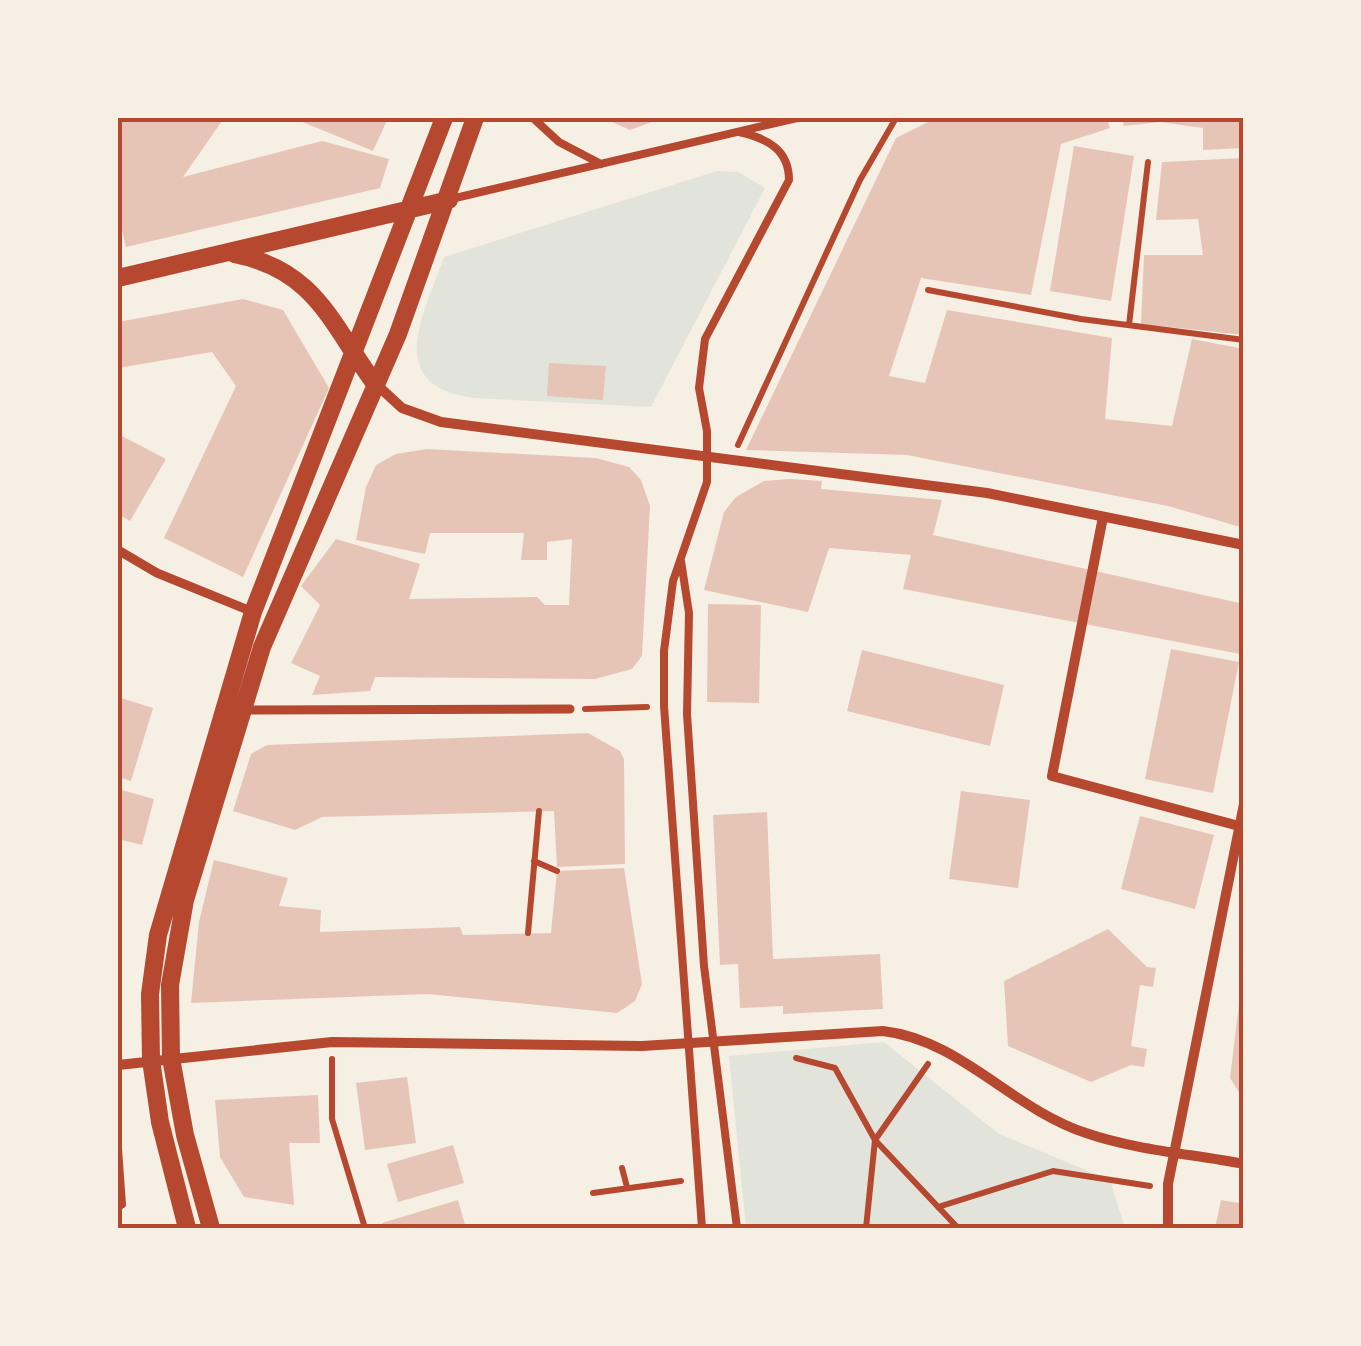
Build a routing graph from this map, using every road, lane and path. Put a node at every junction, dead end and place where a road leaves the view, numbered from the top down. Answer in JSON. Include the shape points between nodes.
{"nodes":[{"id":1,"x":444,"y":118,"type":"edge"},
{"id":2,"x":475,"y":118,"type":"edge"},
{"id":3,"x":533,"y":118,"type":"edge"},
{"id":4,"x":797,"y":118,"type":"edge"},
{"id":5,"x":896,"y":118,"type":"edge"},
{"id":6,"x":739,"y":132,"type":"junction"},
{"id":7,"x":1148,"y":162,"type":"dead end"},
{"id":8,"x":601,"y":164,"type":"junction"},
{"id":9,"x":449,"y":200,"type":"junction"},
{"id":10,"x":412,"y":209,"type":"junction"},
{"id":11,"x":228,"y":253,"type":"junction"},
{"id":12,"x":118,"y":278,"type":"edge"},
{"id":13,"x":118,"y":287,"type":"edge"},
{"id":14,"x":928,"y":290,"type":"dead end"},
{"id":15,"x":1129,"y":325,"type":"junction"},
{"id":16,"x":1244,"y":340,"type":"edge"},
{"id":17,"x":354,"y":355,"type":"junction"},
{"id":18,"x":375,"y":384,"type":"junction"},
{"id":19,"x":739,"y":455,"type":"dead end"},
{"id":20,"x":708,"y":458,"type":"junction"},
{"id":21,"x":1104,"y":517,"type":"junction"},
{"id":22,"x":1244,"y":546,"type":"edge"},
{"id":23,"x":118,"y":550,"type":"edge"},
{"id":24,"x":680,"y":556,"type":"junction"},
{"id":25,"x":254,"y":612,"type":"junction"},
{"id":26,"x":664,"y":706,"type":"junction"},
{"id":27,"x":240,"y":710,"type":"junction"},
{"id":28,"x":570,"y":710,"type":"joint"},
{"id":29,"x":1244,"y":804,"type":"edge"},
{"id":30,"x":539,"y":811,"type":"dead end"},
{"id":31,"x":1239,"y":826,"type":"junction"},
{"id":32,"x":534,"y":861,"type":"junction"},
{"id":33,"x":557,"y":871,"type":"dead end"},
{"id":34,"x":528,"y":933,"type":"dead end"},
{"id":35,"x":332,"y":1042,"type":"junction"},
{"id":36,"x":713,"y":1043,"type":"junction"},
{"id":37,"x":688,"y":1044,"type":"junction"},
{"id":38,"x":941,"y":1046,"type":"junction"},
{"id":39,"x":782,"y":1055,"type":"dead end"},
{"id":40,"x":170,"y":1058,"type":"junction"},
{"id":41,"x":151,"y":1060,"type":"junction"},
{"id":42,"x":118,"y":1064,"type":"edge"},
{"id":43,"x":118,"y":1134,"type":"edge"},
{"id":44,"x":875,"y":1140,"type":"junction"},
{"id":45,"x":1176,"y":1151,"type":"junction"},
{"id":46,"x":1244,"y":1164,"type":"edge"},
{"id":47,"x":622,"y":1168,"type":"dead end"},
{"id":48,"x":698,"y":1179,"type":"junction"},
{"id":49,"x":627,"y":1187,"type":"junction"},
{"id":50,"x":1168,"y":1188,"type":"junction"},
{"id":51,"x":593,"y":1193,"type":"dead end"},
{"id":52,"x":118,"y":1208,"type":"edge"},
{"id":53,"x":938,"y":1208,"type":"junction"},
{"id":54,"x":187,"y":1228,"type":"edge"},
{"id":55,"x":211,"y":1228,"type":"edge"},
{"id":56,"x":365,"y":1228,"type":"edge"},
{"id":57,"x":702,"y":1228,"type":"edge"},
{"id":58,"x":737,"y":1228,"type":"edge"},
{"id":59,"x":866,"y":1228,"type":"edge"},
{"id":60,"x":958,"y":1228,"type":"edge"},
{"id":61,"x":1168,"y":1228,"type":"edge"}],
"edges":[{"from":1,"to":10,"type":"street"},
{"from":2,"to":9,"type":"street"},
{"from":3,"to":8,"type":"lane"},
{"from":4,"to":6,"type":"lane"},
{"from":5,"to":19,"type":"path","via":[[860,180],[740,438]]},
{"from":6,"to":8,"type":"lane"},
{"from":6,"to":20,"type":"lane","via":[[779,149],[789,180],[705,339],[700,388]]},
{"from":7,"to":15,"type":"path"},
{"from":8,"to":9,"type":"lane"},
{"from":9,"to":10,"type":"street"},
{"from":9,"to":18,"type":"street"},
{"from":10,"to":11,"type":"street"},
{"from":10,"to":17,"type":"street"},
{"from":11,"to":12,"type":"street"},
{"from":11,"to":13,"type":"street"},
{"from":11,"to":17,"type":"street","via":[[271,266],[309,288]]},
{"from":14,"to":15,"type":"path"},
{"from":15,"to":16,"type":"path"},
{"from":17,"to":18,"type":"street"},
{"from":17,"to":25,"type":"street"},
{"from":18,"to":20,"type":"street","via":[[402,408],[431,420]]},
{"from":18,"to":27,"type":"street","via":[[289,576]]},
{"from":20,"to":21,"type":"street","via":[[987,493]]},
{"from":20,"to":24,"type":"lane","via":[[701,508]]},
{"from":21,"to":22,"type":"street"},
{"from":21,"to":31,"type":"street","via":[[1052,776]]},
{"from":23,"to":25,"type":"street"},
{"from":24,"to":26,"type":"lane","via":[[667,622]]},
{"from":24,"to":36,"type":"lane","via":[[689,613],[690,773]]},
{"from":25,"to":41,"type":"street","via":[[158,935]]},
{"from":26,"to":28,"type":"path"},
{"from":26,"to":37,"type":"lane"},
{"from":27,"to":28,"type":"street"},
{"from":27,"to":40,"type":"street","via":[[172,958]]},
{"from":29,"to":31,"type":"street"},
{"from":30,"to":32,"type":"path"},
{"from":31,"to":45,"type":"street"},
{"from":32,"to":33,"type":"path"},
{"from":32,"to":34,"type":"path"},
{"from":35,"to":37,"type":"street"},
{"from":35,"to":40,"type":"street"},
{"from":35,"to":56,"type":"path","via":[[332,1119]]},
{"from":36,"to":37,"type":"street"},
{"from":36,"to":38,"type":"street","via":[[883,1032]]},
{"from":36,"to":58,"type":"lane"},
{"from":37,"to":48,"type":"lane"},
{"from":38,"to":44,"type":"path"},
{"from":38,"to":45,"type":"street","via":[[1031,1107],[1086,1133]]},
{"from":39,"to":44,"type":"path","via":[[836,1068]]},
{"from":40,"to":41,"type":"street"},
{"from":40,"to":55,"type":"street"},
{"from":41,"to":42,"type":"street"},
{"from":41,"to":54,"type":"street"},
{"from":43,"to":52,"type":"path"},
{"from":44,"to":53,"type":"path"},
{"from":44,"to":59,"type":"path"},
{"from":45,"to":46,"type":"street"},
{"from":45,"to":50,"type":"street"},
{"from":47,"to":49,"type":"path"},
{"from":48,"to":49,"type":"path"},
{"from":48,"to":57,"type":"lane"},
{"from":49,"to":51,"type":"path"},
{"from":50,"to":53,"type":"path","via":[[1053,1172]]},
{"from":50,"to":61,"type":"street"},
{"from":53,"to":60,"type":"path"}]}
